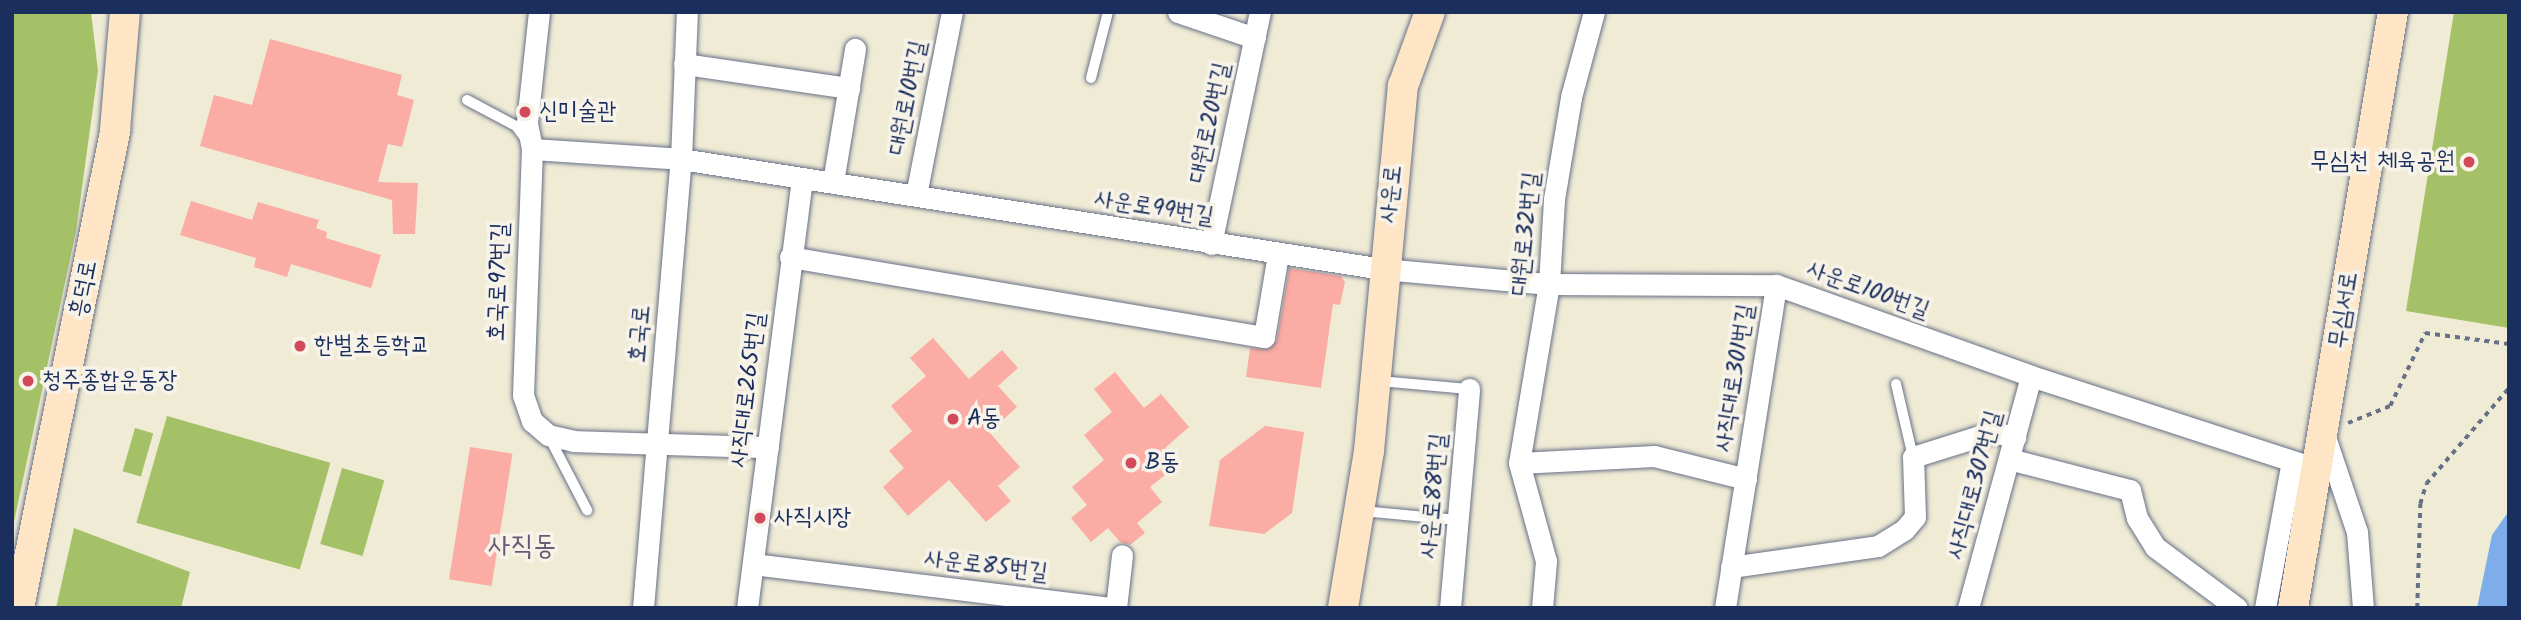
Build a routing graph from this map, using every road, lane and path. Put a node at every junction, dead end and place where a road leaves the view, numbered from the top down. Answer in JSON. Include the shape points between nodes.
{"nodes":[{"id":1,"x":125,"y":12,"type":"edge"},
{"id":2,"x":539,"y":12,"type":"edge"},
{"id":3,"x":687,"y":12,"type":"edge"},
{"id":4,"x":952,"y":12,"type":"edge"},
{"id":5,"x":1108,"y":12,"type":"edge"},
{"id":6,"x":1178,"y":12,"type":"edge"},
{"id":7,"x":1260,"y":12,"type":"edge"},
{"id":8,"x":1430,"y":12,"type":"edge"},
{"id":9,"x":1594,"y":12,"type":"edge"},
{"id":10,"x":2393,"y":12,"type":"edge"},
{"id":11,"x":1255,"y":38,"type":"junction"},
{"id":12,"x":855,"y":49,"type":"dead end"},
{"id":13,"x":684,"y":64,"type":"junction"},
{"id":14,"x":1091,"y":78,"type":"dead end"},
{"id":15,"x":849,"y":88,"type":"junction"},
{"id":16,"x":467,"y":100,"type":"dead end"},
{"id":17,"x":532,"y":149,"type":"junction"},
{"id":18,"x":681,"y":159,"type":"junction"},
{"id":19,"x":802,"y":179,"type":"junction"},
{"id":20,"x":833,"y":183,"type":"junction"},
{"id":21,"x":916,"y":195,"type":"junction"},
{"id":22,"x":1211,"y":244,"type":"junction"},
{"id":23,"x":1278,"y":254,"type":"junction"},
{"id":24,"x":790,"y":257,"type":"junction"},
{"id":25,"x":1383,"y":269,"type":"junction"},
{"id":26,"x":1549,"y":284,"type":"junction"},
{"id":27,"x":1776,"y":285,"type":"junction"},
{"id":28,"x":2509,"y":344,"type":"edge"},
{"id":29,"x":2031,"y":376,"type":"junction"},
{"id":30,"x":1376,"y":380,"type":"junction"},
{"id":31,"x":1896,"y":384,"type":"dead end"},
{"id":32,"x":2509,"y":388,"type":"edge"},
{"id":33,"x":1469,"y":389,"type":"joint"},
{"id":34,"x":2323,"y":432,"type":"junction"},
{"id":35,"x":548,"y":435,"type":"junction"},
{"id":36,"x":2015,"y":437,"type":"junction"},
{"id":37,"x":658,"y":443,"type":"junction"},
{"id":38,"x":768,"y":447,"type":"junction"},
{"id":39,"x":1913,"y":457,"type":"junction"},
{"id":40,"x":2009,"y":459,"type":"junction"},
{"id":41,"x":1519,"y":463,"type":"junction"},
{"id":42,"x":2304,"y":465,"type":"junction"},
{"id":43,"x":1746,"y":479,"type":"junction"},
{"id":44,"x":587,"y":509,"type":"dead end"},
{"id":45,"x":1359,"y":511,"type":"junction"},
{"id":46,"x":1458,"y":520,"type":"junction"},
{"id":47,"x":1122,"y":555,"type":"dead end"},
{"id":48,"x":753,"y":564,"type":"junction"},
{"id":49,"x":30,"y":565,"type":"junction"},
{"id":50,"x":1731,"y":568,"type":"junction"},
{"id":51,"x":19,"y":608,"type":"edge"},
{"id":52,"x":36,"y":608,"type":"edge"},
{"id":53,"x":643,"y":608,"type":"edge"},
{"id":54,"x":747,"y":608,"type":"edge"},
{"id":55,"x":1110,"y":608,"type":"edge"},
{"id":56,"x":1116,"y":608,"type":"edge"},
{"id":57,"x":1343,"y":608,"type":"edge"},
{"id":58,"x":1450,"y":608,"type":"edge"},
{"id":59,"x":1542,"y":608,"type":"edge"},
{"id":60,"x":1725,"y":608,"type":"edge"},
{"id":61,"x":1968,"y":608,"type":"edge"},
{"id":62,"x":2237,"y":608,"type":"edge"},
{"id":63,"x":2265,"y":608,"type":"edge"},
{"id":64,"x":2292,"y":608,"type":"edge"},
{"id":65,"x":2363,"y":608,"type":"edge"},
{"id":66,"x":2417,"y":608,"type":"edge"}],
"edges":[{"from":1,"to":49,"type":"street","name":"흥덕로","via":[[115,130]]},
{"from":2,"to":17,"type":"street","name":"호국로97번길","via":[[527,123]]},
{"from":3,"to":13,"type":"street","name":"호국로"},
{"from":4,"to":21,"type":"street","name":"대원로10번길"},
{"from":5,"to":14,"type":"lane"},
{"from":6,"to":11,"type":"street"},
{"from":7,"to":11,"type":"street","name":"대원로20번길"},
{"from":8,"to":25,"type":"street","name":"사운로","via":[[1403,86]]},
{"from":9,"to":26,"type":"street","name":"대원로32번길","via":[[1571,97],[1555,199]]},
{"from":10,"to":34,"type":"street","name":"무심서로"},
{"from":11,"to":22,"type":"street","name":"대원로20번길"},
{"from":12,"to":15,"type":"street"},
{"from":13,"to":15,"type":"street"},
{"from":13,"to":18,"type":"street","name":"호국로"},
{"from":15,"to":20,"type":"street"},
{"from":16,"to":17,"type":"lane","via":[[516,126]]},
{"from":17,"to":18,"type":"street","name":"사운로99번길"},
{"from":17,"to":35,"type":"street","name":"호국로97번길","via":[[523,395],[532,421]]},
{"from":18,"to":19,"type":"street","name":"사운로99번길"},
{"from":18,"to":37,"type":"street","name":"호국로"},
{"from":19,"to":20,"type":"street","name":"사운로99번길"},
{"from":19,"to":24,"type":"street","name":"사직대로265번길"},
{"from":20,"to":21,"type":"street","name":"사운로99번길"},
{"from":21,"to":22,"type":"street","name":"사운로99번길"},
{"from":22,"to":23,"type":"street","name":"사운로99번길"},
{"from":23,"to":24,"type":"street","via":[[1264,337]]},
{"from":23,"to":25,"type":"street","name":"사운로99번길"},
{"from":24,"to":38,"type":"street","name":"사직대로265번길"},
{"from":25,"to":26,"type":"street","name":"사운로100번길"},
{"from":25,"to":30,"type":"street","name":"사운로"},
{"from":26,"to":27,"type":"street","name":"사운로100번길"},
{"from":26,"to":41,"type":"street","name":"대원로32번길"},
{"from":27,"to":29,"type":"street","name":"사운로100번길"},
{"from":27,"to":43,"type":"street","name":"사직대로301번길"},
{"from":28,"to":34,"type":"path","via":[[2425,333],[2390,406]]},
{"from":29,"to":36,"type":"street","name":"사직대로307번길"},
{"from":29,"to":42,"type":"street","name":"사운로100번길"},
{"from":30,"to":33,"type":"lane"},
{"from":30,"to":45,"type":"street","name":"사운로"},
{"from":31,"to":39,"type":"lane"},
{"from":32,"to":66,"type":"path","via":[[2427,484],[2420,504]]},
{"from":33,"to":46,"type":"street","name":"사운로88번길"},
{"from":34,"to":42,"type":"street","name":"무심서로"},
{"from":34,"to":65,"type":"street","via":[[2357,532]]},
{"from":35,"to":37,"type":"street","via":[[573,441]]},
{"from":35,"to":44,"type":"lane"},
{"from":36,"to":39,"type":"street","via":[[1993,432]]},
{"from":36,"to":40,"type":"street","name":"사직대로307번길"},
{"from":37,"to":38,"type":"street"},
{"from":37,"to":53,"type":"street","name":"호국로"},
{"from":38,"to":48,"type":"street","name":"사직대로265번길"},
{"from":39,"to":50,"type":"street","via":[[1914,517],[1904,530],[1878,546]]},
{"from":40,"to":61,"type":"street","name":"사직대로307번길"},
{"from":40,"to":62,"type":"street","via":[[2130,490],[2137,518],[2155,547]]},
{"from":41,"to":43,"type":"street","name":"사직대로301번길","via":[[1654,456]]},
{"from":41,"to":59,"type":"street","name":"대원로32번길","via":[[1546,561]]},
{"from":42,"to":63,"type":"street"},
{"from":42,"to":64,"type":"street","name":"무심서로"},
{"from":43,"to":50,"type":"street","name":"사직대로301번길"},
{"from":45,"to":46,"type":"lane"},
{"from":45,"to":57,"type":"street","name":"사운로"},
{"from":46,"to":58,"type":"street","name":"사운로88번길"},
{"from":47,"to":56,"type":"street"},
{"from":48,"to":54,"type":"street","name":"사직대로265번길"},
{"from":48,"to":55,"type":"street","name":"사운로85번길"},
{"from":49,"to":51,"type":"street","name":"흥덕로"},
{"from":49,"to":52,"type":"street"},
{"from":50,"to":60,"type":"street","name":"사직대로301번길"}]}
